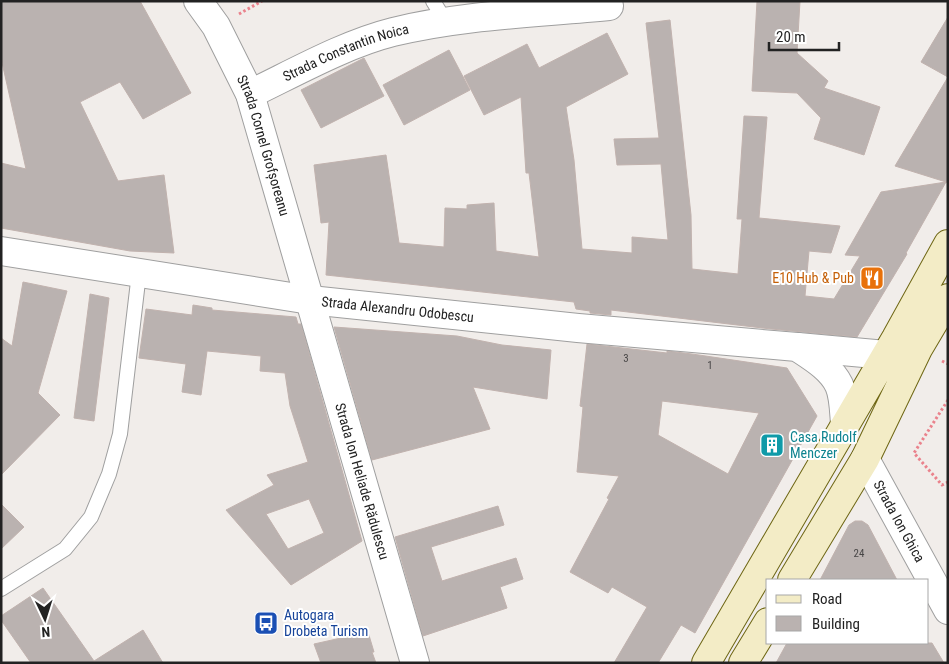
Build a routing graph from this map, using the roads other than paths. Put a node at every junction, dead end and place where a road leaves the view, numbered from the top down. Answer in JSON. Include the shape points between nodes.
{"nodes":[{"id":1,"x":198,"y":1,"type":"edge"},
{"id":2,"x":609,"y":6,"type":"dead end"},
{"id":3,"x":440,"y":12,"type":"edge"},
{"id":4,"x":250,"y":94,"type":"junction"},
{"id":5,"x":948,"y":244,"type":"edge"},
{"id":6,"x":1,"y":251,"type":"edge"},
{"id":7,"x":138,"y":273,"type":"junction"},
{"id":8,"x":948,"y":298,"type":"edge"},
{"id":9,"x":310,"y":300,"type":"junction"},
{"id":10,"x":797,"y":347,"type":"junction"},
{"id":11,"x":886,"y":355,"type":"junction"},
{"id":12,"x":846,"y":424,"type":"junction"},
{"id":13,"x":865,"y":459,"type":"junction"},
{"id":14,"x":793,"y":579,"type":"edge"},
{"id":15,"x":1,"y":589,"type":"edge"},
{"id":16,"x":948,"y":610,"type":"edge"},
{"id":17,"x":766,"y":625,"type":"edge"},
{"id":18,"x":415,"y":663,"type":"edge"},
{"id":19,"x":706,"y":663,"type":"edge"},
{"id":20,"x":743,"y":663,"type":"edge"}],
"edges":[{"from":1,"to":4,"type":"street","name":"Strada Cornel Grofșoreanu","via":[[216,26]]},
{"from":2,"to":3,"type":"street","name":"Strada Constantin Noica"},
{"from":3,"to":4,"type":"street","name":"Strada Constantin Noica","via":[[347,48]]},
{"from":4,"to":9,"type":"street","name":"Strada Cornel Grofșoreanu"},
{"from":5,"to":11,"type":"main road"},
{"from":6,"to":7,"type":"street","name":"Strada Alexandru Odobescu"},
{"from":7,"to":9,"type":"street","name":"Strada Alexandru Odobescu"},
{"from":7,"to":15,"type":"lane","via":[[120,434],[95,509],[65,549]]},
{"from":8,"to":13,"type":"main road","via":[[918,349]]},
{"from":9,"to":10,"type":"street","name":"Strada Alexandru Odobescu"},
{"from":9,"to":18,"type":"street","name":"Strada Ion Heliade Rădulescu"},
{"from":10,"to":11,"type":"street","name":"Strada Alexandru Odobescu"},
{"from":10,"to":12,"type":"street","name":"Strada Alexandru Odobescu","via":[[816,359],[838,384]]},
{"from":11,"to":12,"type":"main road"},
{"from":12,"to":19,"type":"main road"},
{"from":13,"to":14,"type":"main road"},
{"from":13,"to":16,"type":"street","name":"Strada Ion Ghica"},
{"from":17,"to":20,"type":"main road"}]}
